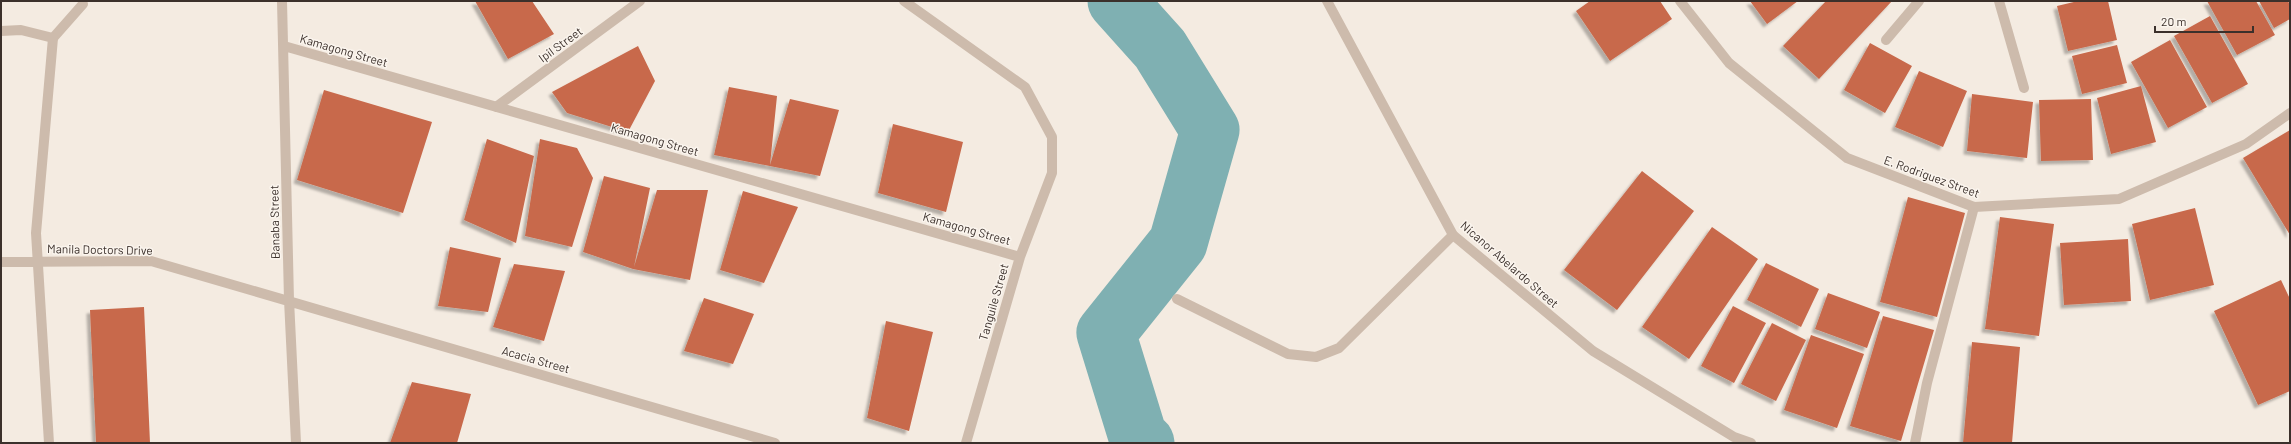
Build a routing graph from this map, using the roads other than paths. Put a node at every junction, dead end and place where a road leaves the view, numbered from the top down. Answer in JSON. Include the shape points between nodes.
{"nodes":[{"id":1,"x":282,"y":1,"type":"edge"},
{"id":2,"x":640,"y":1,"type":"edge"},
{"id":3,"x":904,"y":1,"type":"edge"},
{"id":4,"x":1328,"y":1,"type":"edge"},
{"id":5,"x":1680,"y":1,"type":"edge"},
{"id":6,"x":1919,"y":1,"type":"edge"},
{"id":7,"x":1999,"y":1,"type":"edge"},
{"id":8,"x":84,"y":4,"type":"dead end"},
{"id":9,"x":1,"y":31,"type":"edge"},
{"id":10,"x":53,"y":38,"type":"junction"},
{"id":11,"x":1886,"y":40,"type":"dead end"},
{"id":12,"x":284,"y":46,"type":"junction"},
{"id":13,"x":2024,"y":88,"type":"dead end"},
{"id":14,"x":496,"y":107,"type":"junction"},
{"id":15,"x":2290,"y":113,"type":"edge"},
{"id":16,"x":1974,"y":207,"type":"junction"},
{"id":17,"x":1453,"y":235,"type":"junction"},
{"id":18,"x":1020,"y":257,"type":"junction"},
{"id":19,"x":37,"y":261,"type":"junction"},
{"id":20,"x":1,"y":262,"type":"edge"},
{"id":21,"x":1177,"y":299,"type":"dead end"},
{"id":22,"x":289,"y":300,"type":"junction"},
{"id":23,"x":49,"y":443,"type":"edge"},
{"id":24,"x":296,"y":443,"type":"edge"},
{"id":25,"x":775,"y":443,"type":"edge"},
{"id":26,"x":966,"y":443,"type":"edge"},
{"id":27,"x":1750,"y":443,"type":"edge"},
{"id":28,"x":1915,"y":443,"type":"edge"}],
"edges":[{"from":1,"to":12,"type":"street","name":"Banaba Street"},
{"from":2,"to":14,"type":"street","name":"Ipil Street"},
{"from":3,"to":18,"type":"street","name":"Tanguile Street","via":[[1025,87],[1052,137],[1052,173]]},
{"from":4,"to":17,"type":"street","name":"Nicanor Abelardo Street"},
{"from":5,"to":16,"type":"street","name":"E. Rodriguez Street","via":[[1729,63],[1847,158]]},
{"from":6,"to":11,"type":"street"},
{"from":7,"to":13,"type":"street"},
{"from":8,"to":10,"type":"street"},
{"from":9,"to":10,"type":"street","via":[[21,30]]},
{"from":10,"to":19,"type":"street","via":[[36,233]]},
{"from":12,"to":14,"type":"street","name":"Kamagong Street"},
{"from":12,"to":22,"type":"street","name":"Banaba Street"},
{"from":14,"to":18,"type":"street","name":"Kamagong Street"},
{"from":15,"to":16,"type":"street","name":"E. Rodriguez Street","via":[[2246,144],[2119,199]]},
{"from":16,"to":28,"type":"street"},
{"from":17,"to":21,"type":"street","via":[[1339,348],[1316,357],[1288,354]]},
{"from":17,"to":27,"type":"street","name":"Nicanor Abelardo Street","via":[[1593,352],[1734,437]]},
{"from":18,"to":26,"type":"street","name":"Tanguile Street"},
{"from":19,"to":20,"type":"street","name":"Manila Doctors Drive"},
{"from":19,"to":22,"type":"street","name":"Manila Doctors Drive","via":[[151,262]]},
{"from":19,"to":23,"type":"street"},
{"from":22,"to":24,"type":"street","name":"Banaba Street"},
{"from":22,"to":25,"type":"street","name":"Acacia Street"}]}
